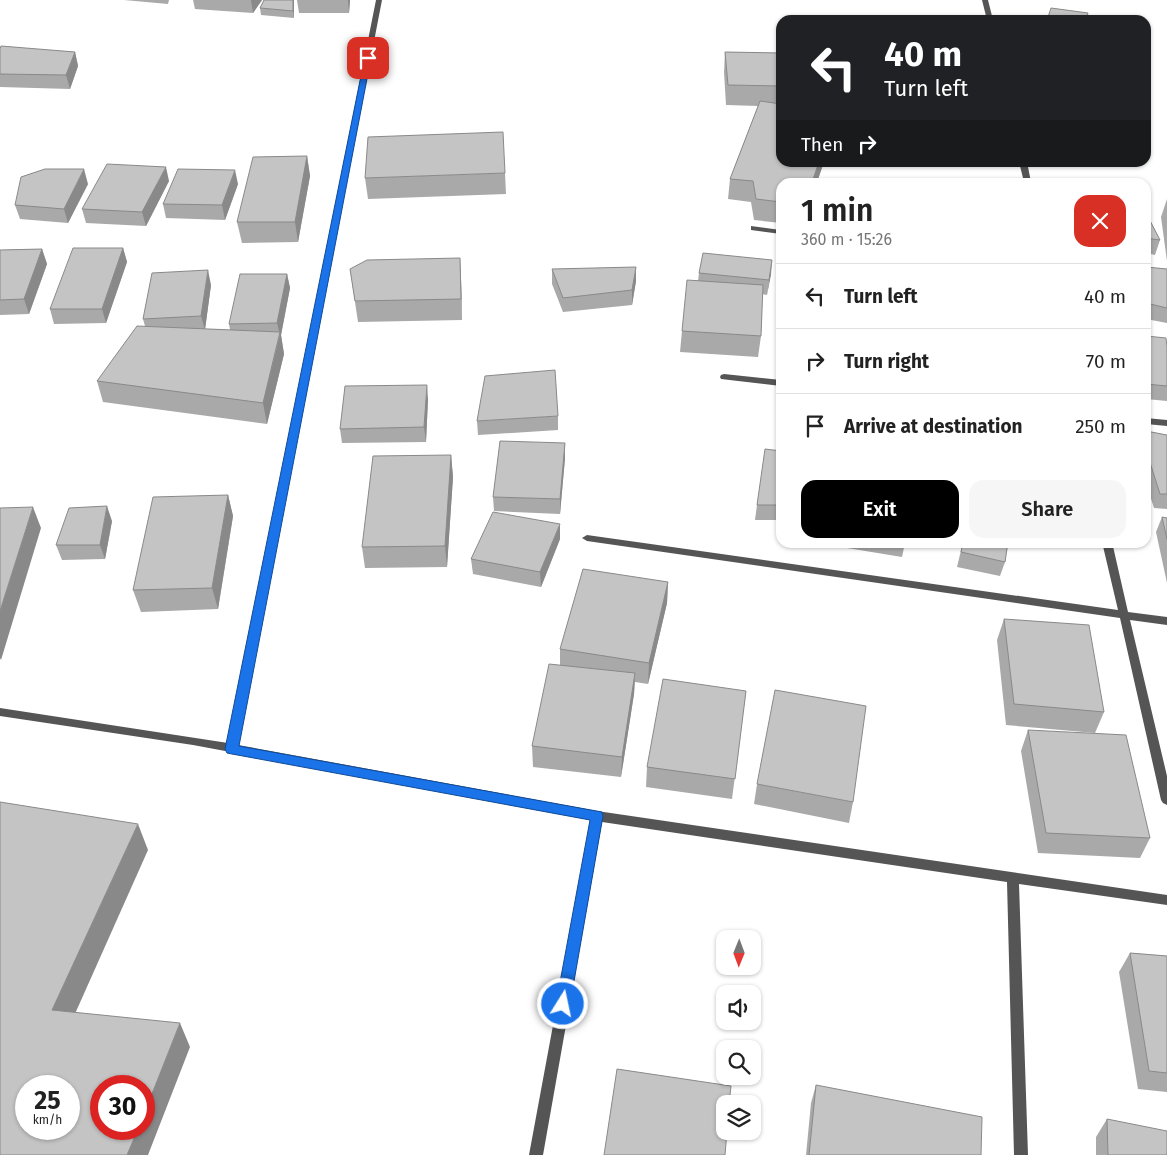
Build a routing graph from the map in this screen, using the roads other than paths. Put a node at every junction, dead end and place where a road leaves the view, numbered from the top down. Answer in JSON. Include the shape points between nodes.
{"nodes":[{"id":1,"x":379,"y":0,"type":"edge"},
{"id":2,"x":985,"y":0,"type":"edge"},
{"id":3,"x":989,"y":15,"type":"edge"},
{"id":4,"x":754,"y":228,"type":"dead end"},
{"id":5,"x":776,"y":231,"type":"edge"},
{"id":6,"x":724,"y":377,"type":"dead end"},
{"id":7,"x":776,"y":382,"type":"edge"},
{"id":8,"x":1151,"y":422,"type":"edge"},
{"id":9,"x":1167,"y":424,"type":"edge"},
{"id":10,"x":587,"y":538,"type":"dead end"},
{"id":11,"x":1109,"y":548,"type":"edge"},
{"id":12,"x":1124,"y":615,"type":"junction"},
{"id":13,"x":1167,"y":621,"type":"edge"},
{"id":14,"x":0,"y":712,"type":"edge"},
{"id":15,"x":232,"y":749,"type":"junction"},
{"id":16,"x":1167,"y":800,"type":"edge"},
{"id":17,"x":597,"y":816,"type":"junction"},
{"id":18,"x":1013,"y":878,"type":"junction"},
{"id":19,"x":1167,"y":900,"type":"edge"},
{"id":20,"x":536,"y":1155,"type":"edge"},
{"id":21,"x":1021,"y":1155,"type":"edge"}],
"edges":[{"from":1,"to":15,"type":"street"},
{"from":2,"to":3,"type":"street"},
{"from":4,"to":5,"type":"street"},
{"from":6,"to":7,"type":"street"},
{"from":8,"to":9,"type":"street"},
{"from":10,"to":12,"type":"street"},
{"from":11,"to":12,"type":"street"},
{"from":12,"to":13,"type":"street"},
{"from":12,"to":16,"type":"street"},
{"from":14,"to":15,"type":"street"},
{"from":15,"to":17,"type":"street"},
{"from":17,"to":18,"type":"street"},
{"from":17,"to":20,"type":"street"},
{"from":18,"to":19,"type":"street"},
{"from":18,"to":21,"type":"street"}]}
